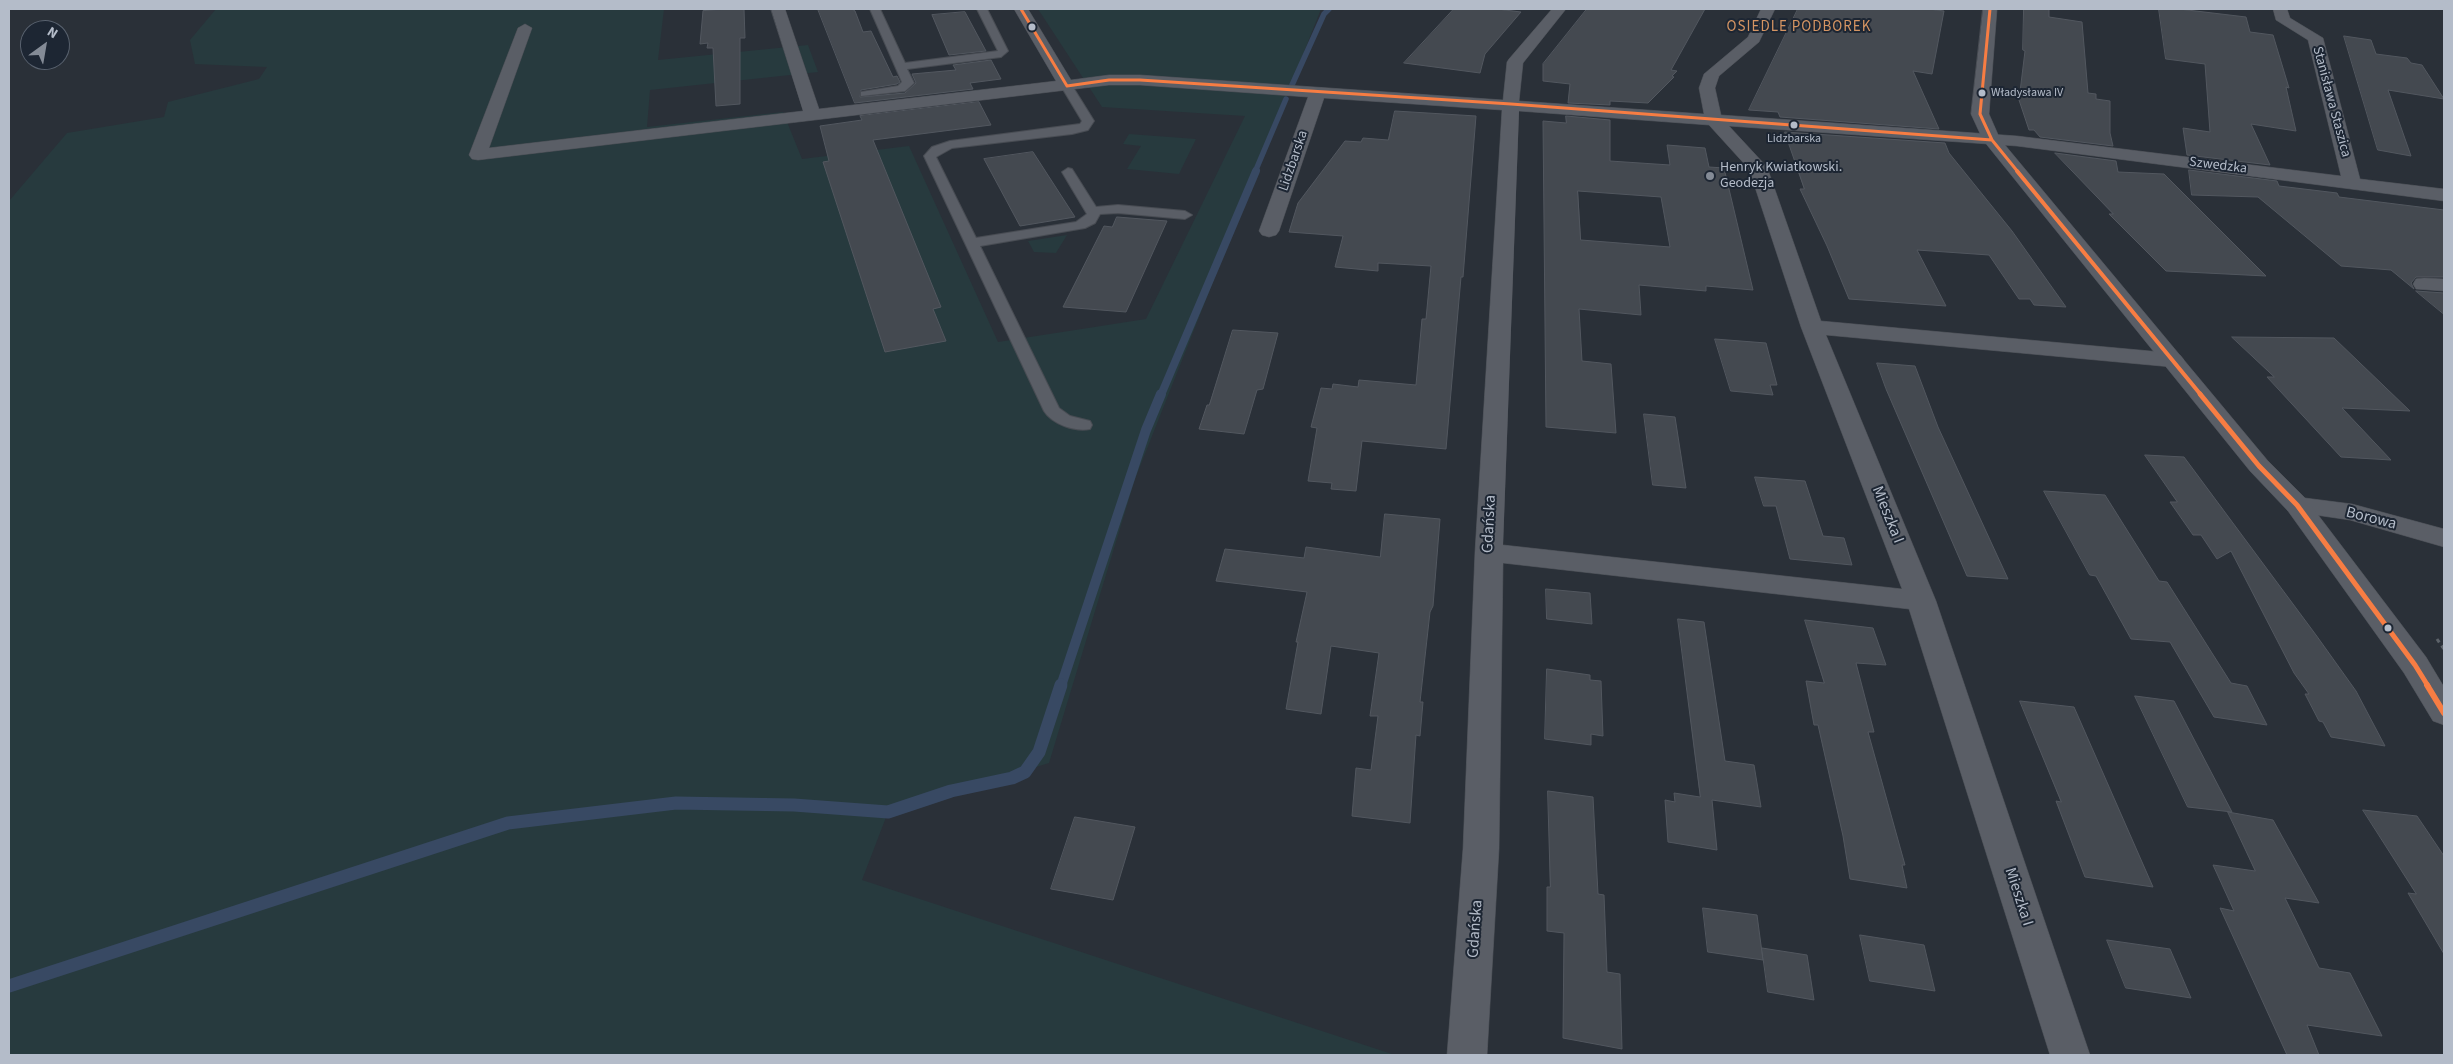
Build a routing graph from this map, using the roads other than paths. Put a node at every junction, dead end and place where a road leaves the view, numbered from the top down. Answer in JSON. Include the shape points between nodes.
{"nodes":[{"id":1,"x":778,"y":9,"type":"edge"},
{"id":2,"x":875,"y":9,"type":"edge"},
{"id":3,"x":982,"y":9,"type":"edge"},
{"id":4,"x":1021,"y":9,"type":"edge"},
{"id":5,"x":1559,"y":9,"type":"edge"},
{"id":6,"x":1768,"y":9,"type":"edge"},
{"id":7,"x":1990,"y":9,"type":"edge"},
{"id":8,"x":2280,"y":9,"type":"edge"},
{"id":9,"x":525,"y":28,"type":"dead end"},
{"id":10,"x":901,"y":68,"type":"junction"},
{"id":11,"x":1067,"y":86,"type":"junction"},
{"id":12,"x":1318,"y":92,"type":"junction"},
{"id":13,"x":866,"y":94,"type":"dead end"},
{"id":14,"x":1511,"y":104,"type":"junction"},
{"id":15,"x":813,"y":116,"type":"junction"},
{"id":16,"x":1713,"y":118,"type":"junction"},
{"id":17,"x":1992,"y":140,"type":"junction"},
{"id":18,"x":1068,"y":172,"type":"dead end"},
{"id":19,"x":2352,"y":183,"type":"junction"},
{"id":20,"x":2444,"y":195,"type":"edge"},
{"id":21,"x":1092,"y":211,"type":"junction"},
{"id":22,"x":1185,"y":214,"type":"dead end"},
{"id":23,"x":1269,"y":230,"type":"dead end"},
{"id":24,"x":972,"y":243,"type":"junction"},
{"id":25,"x":1812,"y":327,"type":"junction"},
{"id":26,"x":2172,"y":360,"type":"junction"},
{"id":27,"x":1084,"y":425,"type":"dead end"},
{"id":28,"x":2297,"y":505,"type":"junction"},
{"id":29,"x":2444,"y":538,"type":"edge"},
{"id":30,"x":1489,"y":552,"type":"junction"},
{"id":31,"x":1922,"y":601,"type":"junction"},
{"id":32,"x":2444,"y":713,"type":"edge"},
{"id":33,"x":1467,"y":1055,"type":"edge"},
{"id":34,"x":2070,"y":1055,"type":"edge"}],
"edges":[{"from":1,"to":15,"type":"street"},
{"from":2,"to":10,"type":"lane"},
{"from":3,"to":10,"type":"lane","via":[[1003,51],[1001,54]]},
{"from":4,"to":11,"type":"street"},
{"from":5,"to":14,"type":"street","name":"Gdańska","via":[[1515,62]]},
{"from":6,"to":16,"type":"street","via":[[1754,39],[1712,74],[1707,88]]},
{"from":7,"to":17,"type":"street","via":[[1980,114]]},
{"from":8,"to":19,"type":"street","name":"Stanisława Staszica","via":[[2283,20],[2314,38]]},
{"from":9,"to":15,"type":"street","via":[[478,155]]},
{"from":10,"to":13,"type":"lane","via":[[907,86]]},
{"from":11,"to":12,"type":"street","via":[[1140,80]]},
{"from":11,"to":15,"type":"street"},
{"from":11,"to":24,"type":"lane","via":[[1088,121],[1084,127],[950,146],[936,150],[930,156]]},
{"from":12,"to":14,"type":"street"},
{"from":12,"to":23,"type":"street","name":"Lidzbarska"},
{"from":14,"to":16,"type":"street"},
{"from":14,"to":30,"type":"street","name":"Gdańska"},
{"from":16,"to":17,"type":"street"},
{"from":16,"to":25,"type":"street","name":"Mieszka I","via":[[1758,167]]},
{"from":17,"to":19,"type":"street","name":"Szwedzka"},
{"from":17,"to":26,"type":"street"},
{"from":18,"to":21,"type":"lane"},
{"from":19,"to":20,"type":"street","name":"Szwedzka"},
{"from":21,"to":22,"type":"lane","via":[[1118,209]]},
{"from":21,"to":24,"type":"lane","via":[[1094,214],[1090,220],[1080,225]]},
{"from":24,"to":27,"type":"lane","via":[[1052,411],[1064,420]]},
{"from":25,"to":26,"type":"street"},
{"from":25,"to":31,"type":"street","name":"Mieszka I"},
{"from":26,"to":28,"type":"street","via":[[2259,466]]},
{"from":28,"to":29,"type":"street","name":"Borowa","via":[[2352,512]]},
{"from":28,"to":32,"type":"street","via":[[2415,665]]},
{"from":30,"to":31,"type":"street"},
{"from":30,"to":33,"type":"street","name":"Gdańska","via":[[1481,849]]},
{"from":31,"to":34,"type":"street","name":"Mieszka I"}]}
